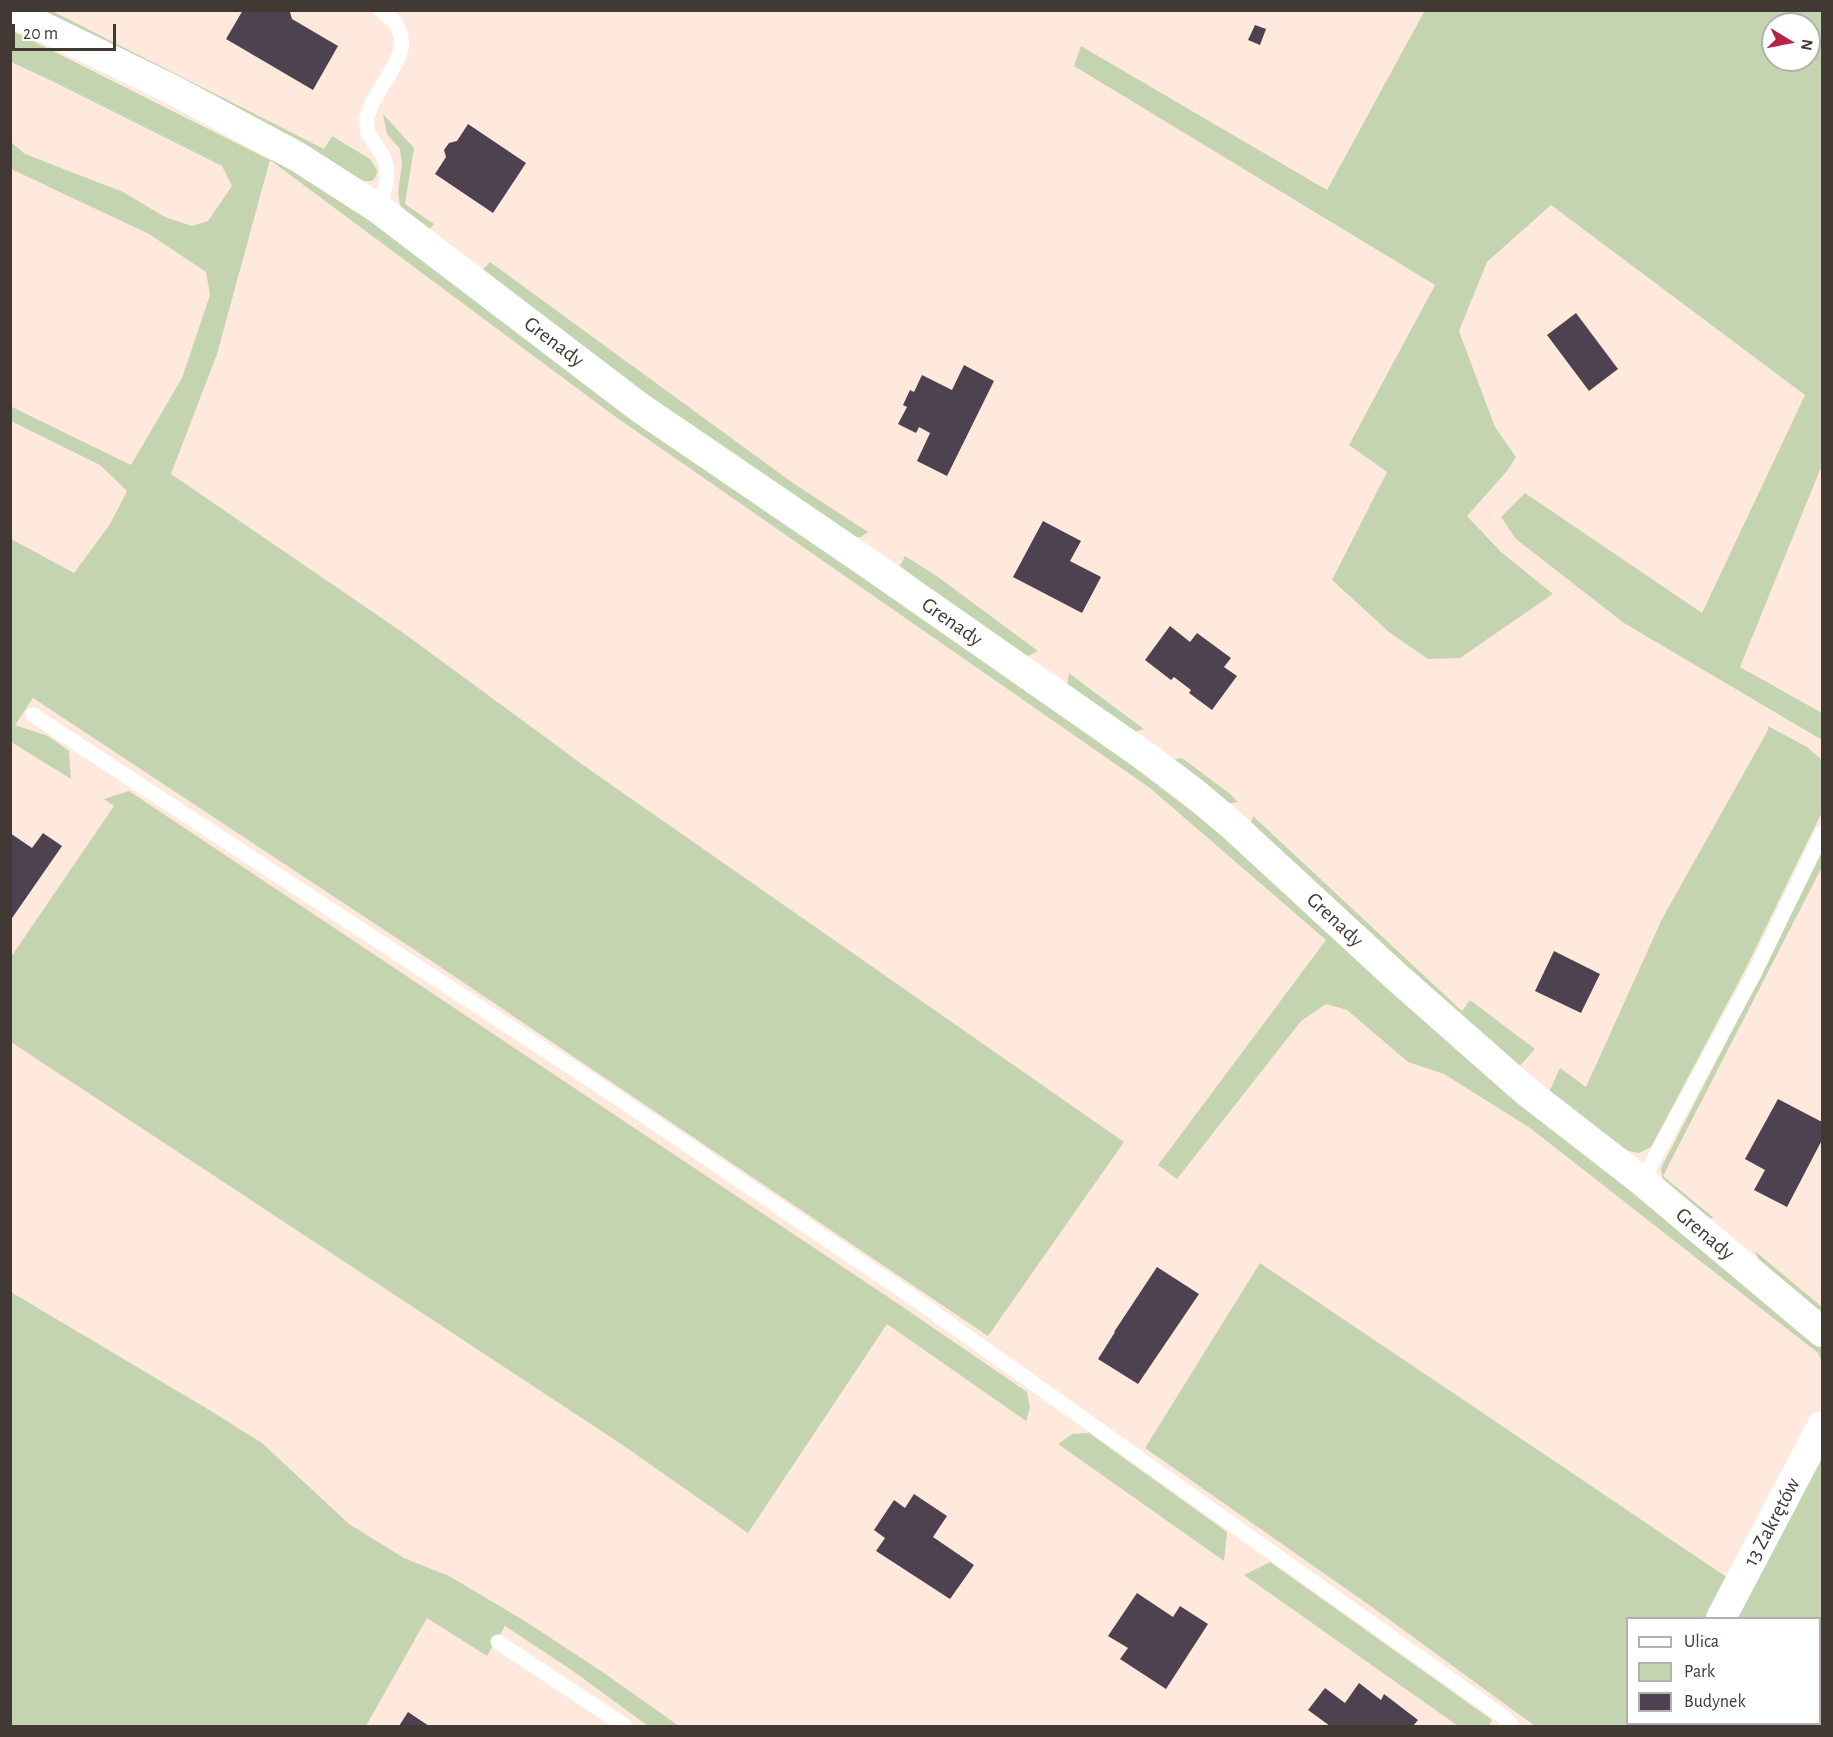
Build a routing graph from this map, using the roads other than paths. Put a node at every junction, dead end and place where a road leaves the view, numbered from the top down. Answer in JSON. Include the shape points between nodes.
{"nodes":[{"id":1,"x":381,"y":10,"type":"edge"},
{"id":2,"x":10,"y":11,"type":"edge"},
{"id":3,"x":379,"y":208,"type":"junction"},
{"id":4,"x":33,"y":715,"type":"dead end"},
{"id":5,"x":1822,"y":833,"type":"edge"},
{"id":6,"x":1642,"y":1181,"type":"junction"},
{"id":7,"x":1822,"y":1332,"type":"edge"},
{"id":8,"x":1822,"y":1426,"type":"edge"},
{"id":9,"x":1722,"y":1617,"type":"edge"},
{"id":10,"x":498,"y":1642,"type":"dead end"},
{"id":11,"x":625,"y":1726,"type":"edge"},
{"id":12,"x":1512,"y":1726,"type":"edge"}],
"edges":[{"from":1,"to":3,"type":"lane","via":[[395,22],[402,45],[366,119],[368,134],[387,168]]},
{"from":2,"to":3,"type":"street","name":"Grenady","via":[[200,104],[298,157]]},
{"from":3,"to":6,"type":"street","name":"Grenady","via":[[639,407],[1193,792],[1526,1091]]},
{"from":4,"to":12,"type":"lane","via":[[612,1094],[909,1295]]},
{"from":5,"to":6,"type":"lane","via":[[1754,974]]},
{"from":6,"to":7,"type":"street","name":"Grenady"},
{"from":8,"to":9,"type":"street","name":"13 Zakrętów"},
{"from":10,"to":11,"type":"lane"}]}
